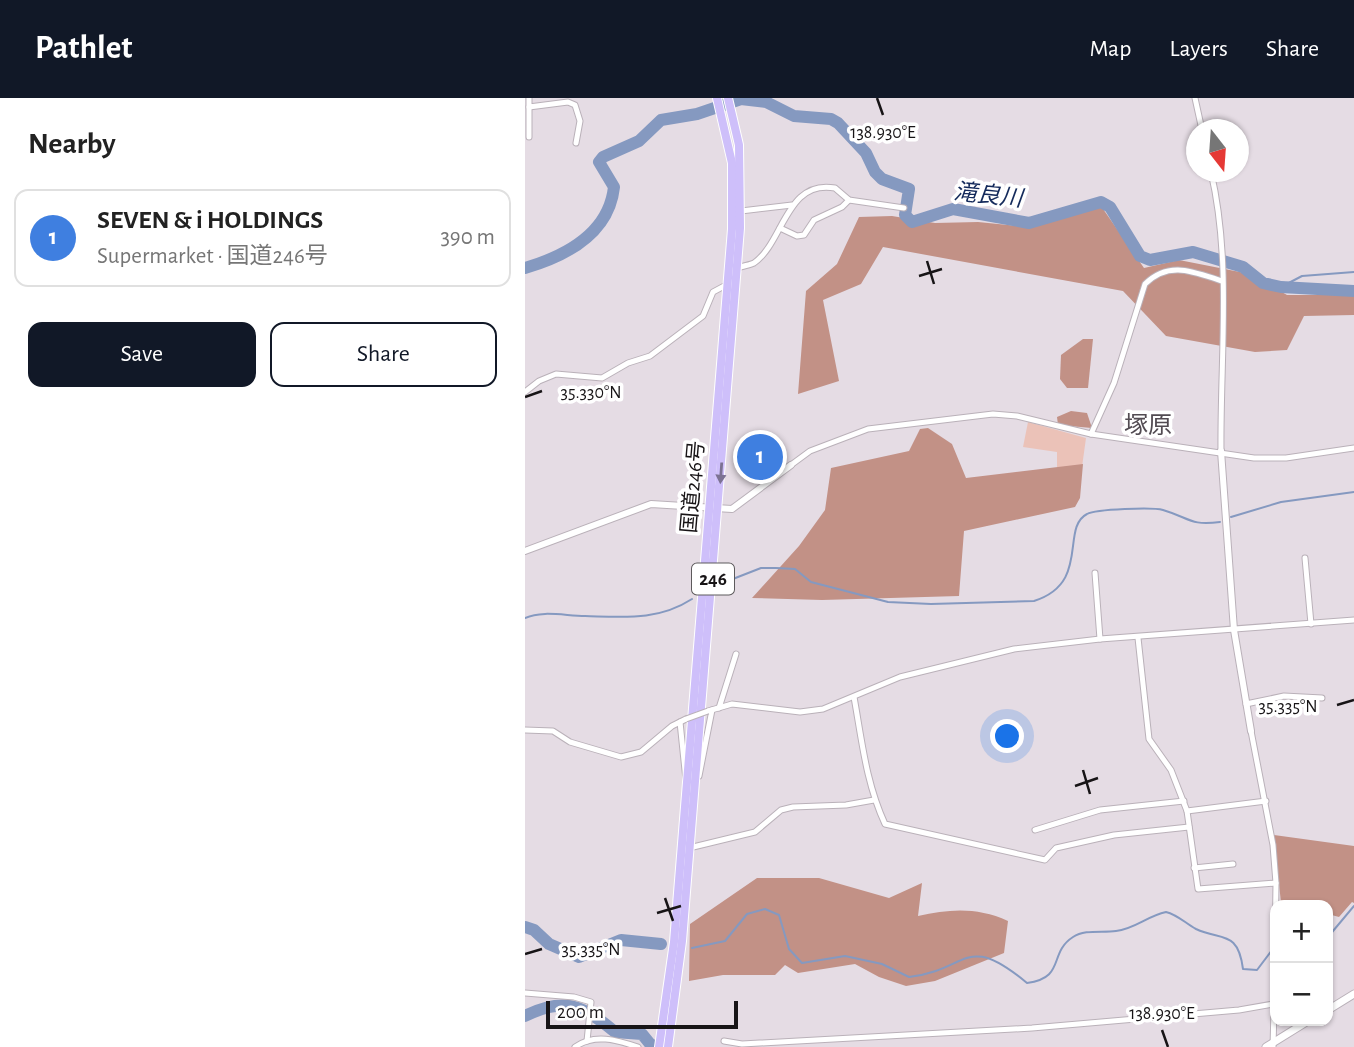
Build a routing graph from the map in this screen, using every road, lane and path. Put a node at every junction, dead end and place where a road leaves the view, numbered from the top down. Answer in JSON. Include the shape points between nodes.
{"nodes":[{"id":1,"x":529,"y":98,"type":"edge"},
{"id":2,"x":717,"y":98,"type":"edge"},
{"id":3,"x":728,"y":98,"type":"edge"},
{"id":4,"x":1195,"y":98,"type":"edge"},
{"id":5,"x":529,"y":107,"type":"junction"},
{"id":6,"x":1200,"y":119,"type":"edge"},
{"id":7,"x":530,"y":137,"type":"dead end"},
{"id":8,"x":576,"y":144,"type":"dead end"},
{"id":9,"x":1213,"y":182,"type":"edge"},
{"id":10,"x":849,"y":200,"type":"junction"},
{"id":11,"x":792,"y":205,"type":"junction"},
{"id":12,"x":904,"y":208,"type":"dead end"},
{"id":13,"x":741,"y":211,"type":"junction"},
{"id":14,"x":780,"y":228,"type":"junction"},
{"id":15,"x":738,"y":268,"type":"junction"},
{"id":16,"x":1222,"y":281,"type":"junction"},
{"id":17,"x":728,"y":285,"type":"junction"},
{"id":18,"x":525,"y":392,"type":"edge"},
{"id":19,"x":1091,"y":434,"type":"junction"},
{"id":20,"x":1354,"y":448,"type":"edge"},
{"id":21,"x":1221,"y":451,"type":"junction"},
{"id":22,"x":792,"y":465,"type":"joint"},
{"id":23,"x":714,"y":510,"type":"junction"},
{"id":24,"x":525,"y":551,"type":"edge"},
{"id":25,"x":1305,"y":558,"type":"dead end"},
{"id":26,"x":1095,"y":573,"type":"dead end"},
{"id":27,"x":1354,"y":620,"type":"edge"},
{"id":28,"x":1311,"y":624,"type":"junction"},
{"id":29,"x":1234,"y":630,"type":"junction"},
{"id":30,"x":1138,"y":638,"type":"junction"},
{"id":31,"x":1100,"y":639,"type":"junction"},
{"id":32,"x":736,"y":654,"type":"dead end"},
{"id":33,"x":853,"y":697,"type":"junction"},
{"id":34,"x":1322,"y":698,"type":"dead end"},
{"id":35,"x":1246,"y":704,"type":"junction"},
{"id":36,"x":719,"y":708,"type":"junction"},
{"id":37,"x":710,"y":711,"type":"junction"},
{"id":38,"x":683,"y":720,"type":"junction"},
{"id":39,"x":525,"y":730,"type":"edge"},
{"id":40,"x":1251,"y":731,"type":"joint"},
{"id":41,"x":687,"y":783,"type":"junction"},
{"id":42,"x":694,"y":791,"type":"junction"},
{"id":43,"x":874,"y":800,"type":"junction"},
{"id":44,"x":1184,"y":801,"type":"junction"},
{"id":45,"x":1266,"y":802,"type":"junction"},
{"id":46,"x":1187,"y":810,"type":"junction"},
{"id":47,"x":1189,"y":827,"type":"junction"},
{"id":48,"x":1035,"y":830,"type":"dead end"},
{"id":49,"x":689,"y":848,"type":"junction"},
{"id":50,"x":1233,"y":864,"type":"dead end"},
{"id":51,"x":1194,"y":868,"type":"junction"},
{"id":52,"x":1276,"y":883,"type":"junction"},
{"id":53,"x":1276,"y":900,"type":"edge"},
{"id":54,"x":525,"y":993,"type":"edge"},
{"id":55,"x":1354,"y":994,"type":"edge"},
{"id":56,"x":1270,"y":1005,"type":"edge"},
{"id":57,"x":1333,"y":1007,"type":"edge"},
{"id":58,"x":1272,"y":1026,"type":"edge"},
{"id":59,"x":1300,"y":1026,"type":"edge"},
{"id":60,"x":587,"y":1041,"type":"junction"},
{"id":61,"x":724,"y":1041,"type":"dead end"},
{"id":62,"x":1271,"y":1045,"type":"edge"},
{"id":63,"x":664,"y":1046,"type":"edge"},
{"id":64,"x":742,"y":1046,"type":"edge"},
{"id":65,"x":575,"y":1047,"type":"edge"},
{"id":66,"x":638,"y":1047,"type":"edge"}],
"edges":[{"from":1,"to":5,"type":"street"},
{"from":2,"to":17,"type":"highway","name":"国道246号","number":"246","via":[[734,190]]},
{"from":3,"to":13,"type":"highway","name":"国道246号","number":"246","via":[[741,170]]},
{"from":4,"to":6,"type":"street"},
{"from":5,"to":7,"type":"street"},
{"from":5,"to":8,"type":"street","via":[[568,102],[575,106],[580,121]]},
{"from":9,"to":16,"type":"street","via":[[1220,209]]},
{"from":10,"to":11,"type":"street","via":[[827,186]]},
{"from":10,"to":12,"type":"street"},
{"from":10,"to":14,"type":"street","via":[[814,220],[804,235]]},
{"from":11,"to":13,"type":"street"},
{"from":11,"to":14,"type":"street"},
{"from":13,"to":15,"type":"highway","name":"国道246号","number":"246"},
{"from":14,"to":15,"type":"street","via":[[754,263]]},
{"from":15,"to":23,"type":"highway","name":"国道246号","number":"246","one_way":true},
{"from":16,"to":19,"type":"street","via":[[1180,267],[1151,277],[1145,284],[1114,383]]},
{"from":16,"to":21,"type":"street"},
{"from":17,"to":18,"type":"street","via":[[713,292],[703,316],[650,356],[602,378],[556,374]]},
{"from":17,"to":23,"type":"highway","name":"国道246号","number":"246"},
{"from":19,"to":21,"type":"street"},
{"from":19,"to":22,"type":"street","via":[[993,414],[868,429],[810,451]]},
{"from":20,"to":21,"type":"street","via":[[1286,458]]},
{"from":21,"to":29,"type":"street"},
{"from":22,"to":23,"type":"street","via":[[741,504]]},
{"from":23,"to":24,"type":"street","via":[[651,504]]},
{"from":23,"to":41,"type":"highway","name":"国道246号","number":"246"},
{"from":23,"to":42,"type":"highway","name":"国道246号","number":"246"},
{"from":25,"to":28,"type":"street"},
{"from":26,"to":31,"type":"street"},
{"from":27,"to":28,"type":"street"},
{"from":28,"to":29,"type":"street"},
{"from":29,"to":30,"type":"street"},
{"from":29,"to":35,"type":"street"},
{"from":30,"to":31,"type":"street"},
{"from":30,"to":44,"type":"street","via":[[1149,739]]},
{"from":31,"to":33,"type":"street","via":[[1014,649],[930,668]]},
{"from":32,"to":36,"type":"street"},
{"from":33,"to":36,"type":"street","via":[[800,712],[732,704]]},
{"from":33,"to":43,"type":"street"},
{"from":34,"to":35,"type":"street","via":[[1284,696]]},
{"from":35,"to":40,"type":"street"},
{"from":36,"to":37,"type":"street"},
{"from":37,"to":38,"type":"street","bridge":true},
{"from":37,"to":42,"type":"street"},
{"from":38,"to":39,"type":"street","via":[[641,752],[621,757],[570,742],[553,731]]},
{"from":38,"to":41,"type":"street"},
{"from":40,"to":45,"type":"street"},
{"from":41,"to":63,"type":"highway","name":"国道246号","number":"246"},
{"from":42,"to":49,"type":"highway","name":"国道246号","number":"246"},
{"from":43,"to":47,"type":"street","via":[[885,824],[1045,860],[1056,848],[1114,835]]},
{"from":43,"to":49,"type":"street","via":[[781,810],[755,832]]},
{"from":44,"to":46,"type":"street"},
{"from":44,"to":48,"type":"street","via":[[1100,810]]},
{"from":45,"to":46,"type":"street"},
{"from":45,"to":52,"type":"street"},
{"from":46,"to":47,"type":"street"},
{"from":47,"to":51,"type":"street"},
{"from":49,"to":63,"type":"highway","name":"国道246号","number":"246","via":[[681,953]]},
{"from":50,"to":51,"type":"street"},
{"from":51,"to":52,"type":"street","via":[[1198,889]]},
{"from":52,"to":53,"type":"street"},
{"from":54,"to":60,"type":"street","via":[[591,1002]]},
{"from":55,"to":57,"type":"main road"},
{"from":56,"to":64,"type":"street","via":[[1032,1028]]},
{"from":58,"to":62,"type":"street"},
{"from":59,"to":62,"type":"main road"},
{"from":60,"to":65,"type":"street"},
{"from":60,"to":66,"type":"street","via":[[613,1039]]},
{"from":61,"to":64,"type":"street"}]}
